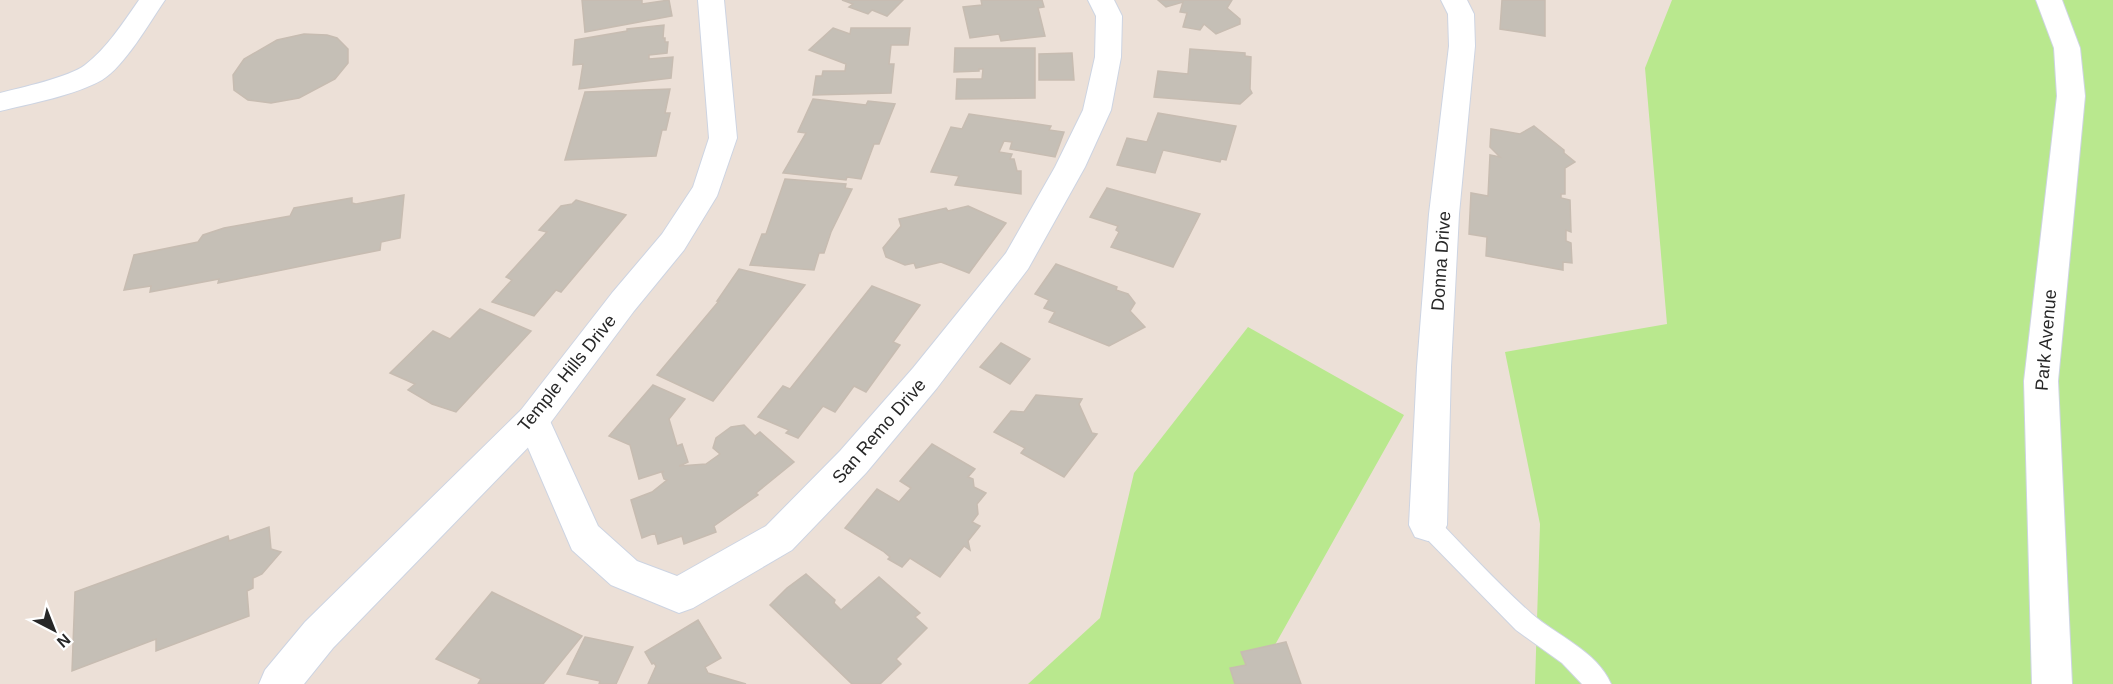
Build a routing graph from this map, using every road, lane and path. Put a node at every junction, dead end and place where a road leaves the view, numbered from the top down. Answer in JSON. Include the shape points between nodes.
{"nodes":[{"id":1,"x":152,"y":0,"type":"edge"},
{"id":2,"x":711,"y":0,"type":"edge"},
{"id":3,"x":1101,"y":0,"type":"edge"},
{"id":4,"x":1454,"y":0,"type":"edge"},
{"id":5,"x":2049,"y":0,"type":"edge"},
{"id":6,"x":0,"y":102,"type":"edge"},
{"id":7,"x":533,"y":420,"type":"junction"},
{"id":8,"x":1428,"y":525,"type":"joint"},
{"id":9,"x":279,"y":684,"type":"edge"},
{"id":10,"x":1599,"y":684,"type":"edge"},
{"id":11,"x":2052,"y":684,"type":"edge"}],
"edges":[{"from":1,"to":6,"type":"street","via":[[121,45],[93,73],[39,93]]},
{"from":2,"to":7,"type":"street","name":"Temple Hills Drive","via":[[723,138],[707,189],[673,242]]},
{"from":3,"to":7,"type":"street","name":"San Remo Drive","via":[[1109,16],[1108,57],[1097,110],[1017,261],[854,462],[779,538],[679,596],[624,573],[585,538]]},
{"from":4,"to":8,"type":"street","name":"Donna Drive","via":[[1461,14],[1462,46],[1444,214]]},
{"from":5,"to":11,"type":"street","name":"Park Avenue","via":[[2067,48],[2071,96],[2041,381]]},
{"from":7,"to":9,"type":"street","name":"Temple Hills Drive","via":[[319,634]]},
{"from":8,"to":10,"type":"lane","via":[[1524,622],[1570,655]]}]}
